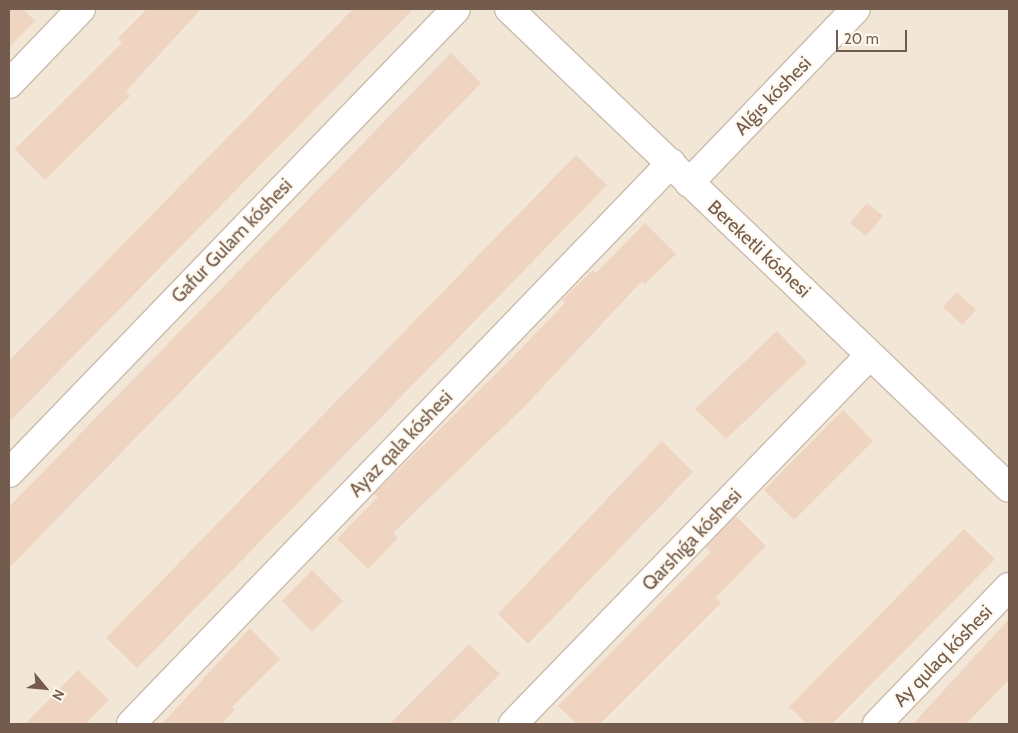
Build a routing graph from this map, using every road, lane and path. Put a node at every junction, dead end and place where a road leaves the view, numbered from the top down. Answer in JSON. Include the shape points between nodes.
{"nodes":[{"id":1,"x":81,"y":9,"type":"edge"},
{"id":2,"x":456,"y":9,"type":"edge"},
{"id":3,"x":509,"y":9,"type":"edge"},
{"id":4,"x":856,"y":9,"type":"edge"},
{"id":5,"x":9,"y":84,"type":"edge"},
{"id":6,"x":670,"y":163,"type":"junction"},
{"id":7,"x":689,"y":183,"type":"junction"},
{"id":8,"x":870,"y":355,"type":"junction"},
{"id":9,"x":9,"y":473,"type":"edge"},
{"id":10,"x":1009,"y":488,"type":"edge"},
{"id":11,"x":1009,"y":587,"type":"edge"},
{"id":12,"x":131,"y":724,"type":"edge"},
{"id":13,"x":513,"y":724,"type":"edge"},
{"id":14,"x":877,"y":724,"type":"edge"}],
"edges":[{"from":1,"to":5,"type":"street"},
{"from":2,"to":9,"type":"street","name":"Gafur Gulam kóshesi"},
{"from":3,"to":6,"type":"street","name":"Bereketli kóshesi"},
{"from":4,"to":7,"type":"street","name":"Alǵıs kóshesi"},
{"from":6,"to":7,"type":"street","name":"Bereketli kóshesi"},
{"from":6,"to":12,"type":"street","name":"Ayaz qala kóshesi"},
{"from":7,"to":8,"type":"street","name":"Bereketli kóshesi"},
{"from":8,"to":10,"type":"street","name":"Bereketli kóshesi"},
{"from":8,"to":13,"type":"street","name":"Qarshıǵa kóshesi"},
{"from":11,"to":14,"type":"street","name":"Ay qulaq kóshesi"}]}
